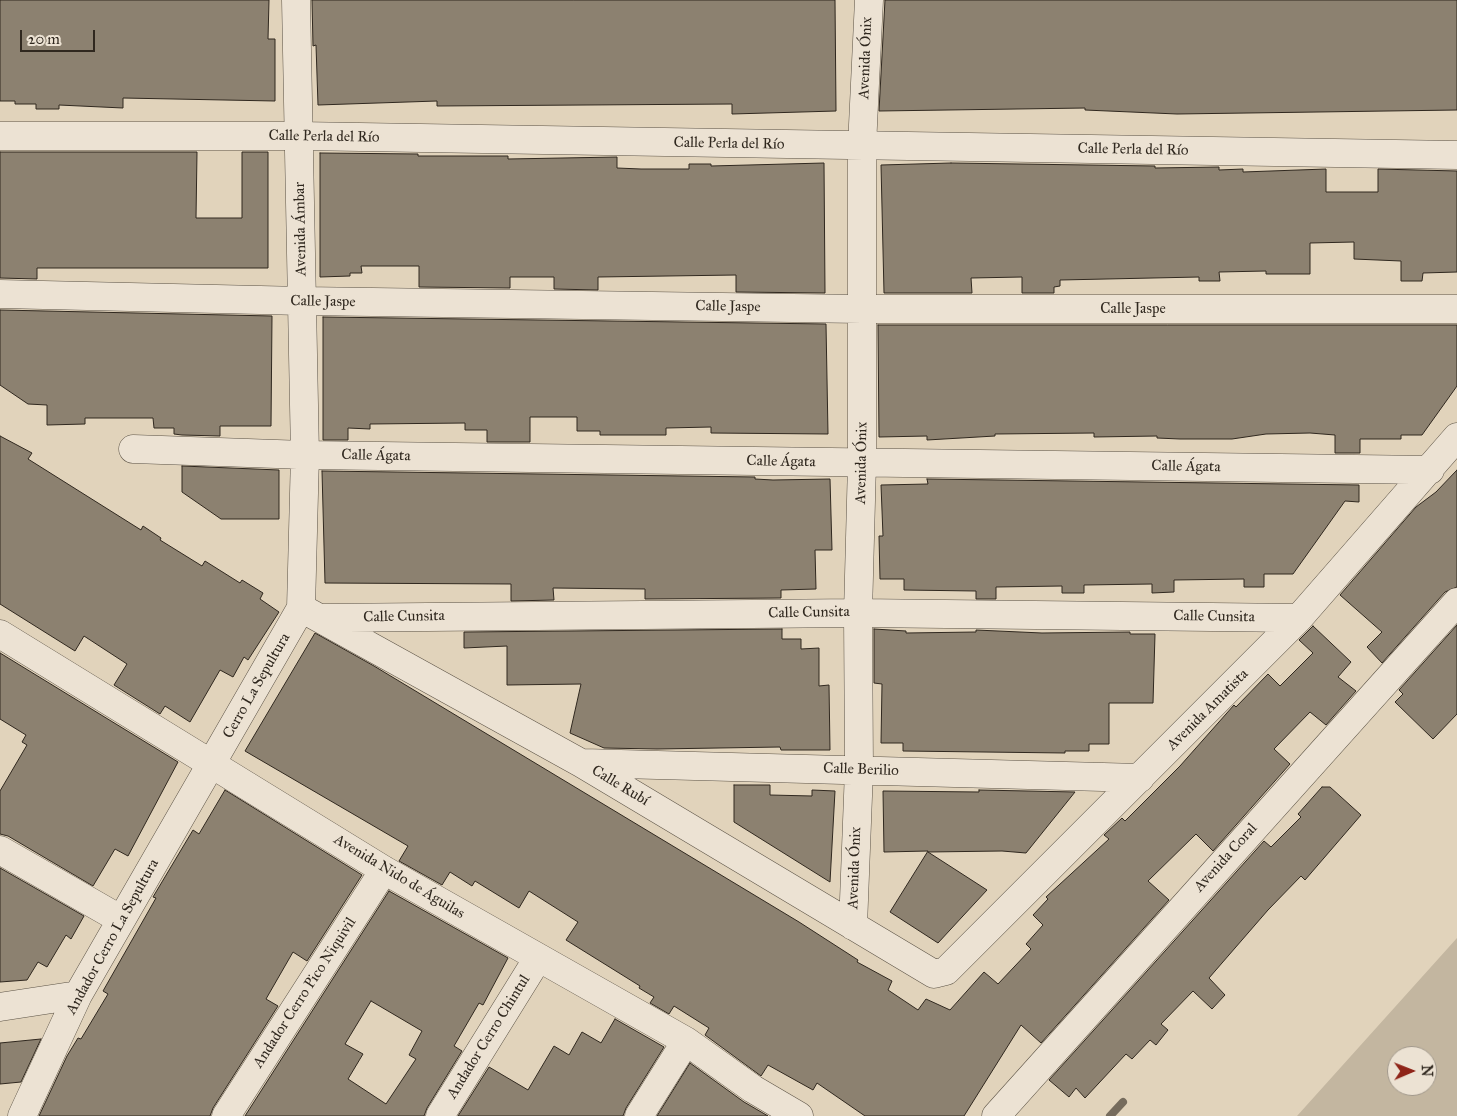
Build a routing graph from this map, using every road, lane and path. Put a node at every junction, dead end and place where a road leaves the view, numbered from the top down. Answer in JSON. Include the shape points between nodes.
{"nodes":[{"id":1,"x":296,"y":0,"type":"edge"},
{"id":2,"x":869,"y":0,"type":"edge"},
{"id":3,"x":0,"y":136,"type":"edge"},
{"id":4,"x":299,"y":136,"type":"junction"},
{"id":5,"x":862,"y":146,"type":"junction"},
{"id":6,"x":1457,"y":155,"type":"edge"},
{"id":7,"x":0,"y":294,"type":"edge"},
{"id":8,"x":302,"y":301,"type":"junction"},
{"id":9,"x":1457,"y":308,"type":"edge"},
{"id":10,"x":862,"y":309,"type":"junction"},
{"id":11,"x":1457,"y":437,"type":"edge"},
{"id":12,"x":133,"y":449,"type":"dead end"},
{"id":13,"x":305,"y":455,"type":"junction"},
{"id":14,"x":862,"y":463,"type":"junction"},
{"id":15,"x":1430,"y":470,"type":"junction"},
{"id":16,"x":1457,"y":602,"type":"edge"},
{"id":17,"x":310,"y":613,"type":"junction"},
{"id":18,"x":858,"y":613,"type":"junction"},
{"id":19,"x":1299,"y":618,"type":"junction"},
{"id":20,"x":0,"y":634,"type":"edge"},
{"id":21,"x":581,"y":763,"type":"junction"},
{"id":22,"x":213,"y":764,"type":"junction"},
{"id":23,"x":859,"y":770,"type":"junction"},
{"id":24,"x":1140,"y":778,"type":"junction"},
{"id":25,"x":0,"y":850,"type":"edge"},
{"id":26,"x":384,"y":870,"type":"junction"},
{"id":27,"x":120,"y":919,"type":"junction"},
{"id":28,"x":853,"y":926,"type":"junction"},
{"id":29,"x":538,"y":958,"type":"junction"},
{"id":30,"x":940,"y":972,"type":"joint"},
{"id":31,"x":78,"y":995,"type":"junction"},
{"id":32,"x":0,"y":1007,"type":"edge"},
{"id":33,"x":686,"y":1041,"type":"junction"},
{"id":34,"x":22,"y":1116,"type":"edge"},
{"id":35,"x":226,"y":1116,"type":"edge"},
{"id":36,"x":440,"y":1116,"type":"edge"},
{"id":37,"x":639,"y":1116,"type":"edge"},
{"id":38,"x":799,"y":1116,"type":"edge"},
{"id":39,"x":996,"y":1116,"type":"edge"}],
"edges":[{"from":1,"to":4,"type":"street","name":"Avenida Ámbar"},
{"from":2,"to":5,"type":"street","name":"Avenida Ónix"},
{"from":3,"to":4,"type":"street","name":"Calle Perla del Río"},
{"from":4,"to":5,"type":"street","name":"Calle Perla del Río"},
{"from":4,"to":8,"type":"street","name":"Avenida Ámbar"},
{"from":5,"to":6,"type":"street","name":"Calle Perla del Río"},
{"from":5,"to":10,"type":"street","name":"Avenida Ónix"},
{"from":7,"to":8,"type":"street","name":"Calle Jaspe"},
{"from":8,"to":10,"type":"street","name":"Calle Jaspe"},
{"from":8,"to":13,"type":"street","name":"Avenida Ámbar"},
{"from":9,"to":10,"type":"street","name":"Calle Jaspe"},
{"from":10,"to":14,"type":"street","name":"Avenida Ónix"},
{"from":11,"to":15,"type":"street","name":"Avenida Amatista"},
{"from":12,"to":13,"type":"street","name":"Calle Ágata"},
{"from":13,"to":14,"type":"street","name":"Calle Ágata"},
{"from":13,"to":17,"type":"street","name":"Avenida Ámbar"},
{"from":14,"to":15,"type":"street","name":"Calle Ágata"},
{"from":14,"to":18,"type":"street","name":"Avenida Ónix"},
{"from":15,"to":19,"type":"street","name":"Avenida Amatista"},
{"from":16,"to":39,"type":"street","name":"Avenida Coral"},
{"from":17,"to":18,"type":"street","name":"Calle Cunsita"},
{"from":17,"to":21,"type":"street","name":"Calle Rubí"},
{"from":17,"to":22,"type":"street","name":"Cerro La Sepultura"},
{"from":18,"to":19,"type":"street","name":"Calle Cunsita"},
{"from":18,"to":23,"type":"street","name":"Avenida Ónix"},
{"from":19,"to":24,"type":"street","name":"Avenida Amatista"},
{"from":20,"to":22,"type":"street","name":"Avenida Nido de Águilas"},
{"from":21,"to":23,"type":"street","name":"Calle Berilio"},
{"from":21,"to":28,"type":"street","name":"Calle Rubí"},
{"from":22,"to":26,"type":"street","name":"Avenida Nido de Águilas"},
{"from":22,"to":27,"type":"street","name":"Andador Cerro La Sepultura"},
{"from":23,"to":24,"type":"street","name":"Calle Berilio"},
{"from":23,"to":28,"type":"street","name":"Avenida Ónix"},
{"from":24,"to":30,"type":"street","name":"Avenida Amatista"},
{"from":25,"to":27,"type":"street"},
{"from":26,"to":29,"type":"street","name":"Avenida Nido de Águilas"},
{"from":26,"to":35,"type":"street","name":"Andador Cerro Pico Niquivil"},
{"from":27,"to":31,"type":"street","name":"Andador Cerro La Sepultura"},
{"from":28,"to":30,"type":"street","name":"Calle Rubí"},
{"from":29,"to":33,"type":"street","name":"Avenida Nido de Águilas"},
{"from":29,"to":36,"type":"street","name":"Andador Cerro Chintul"},
{"from":31,"to":32,"type":"street"},
{"from":31,"to":34,"type":"street","name":"Andador Cerro La Sepultura"},
{"from":33,"to":37,"type":"street"},
{"from":33,"to":38,"type":"street","name":"Avenida Nido de Águilas","via":[[753,1089]]}]}
